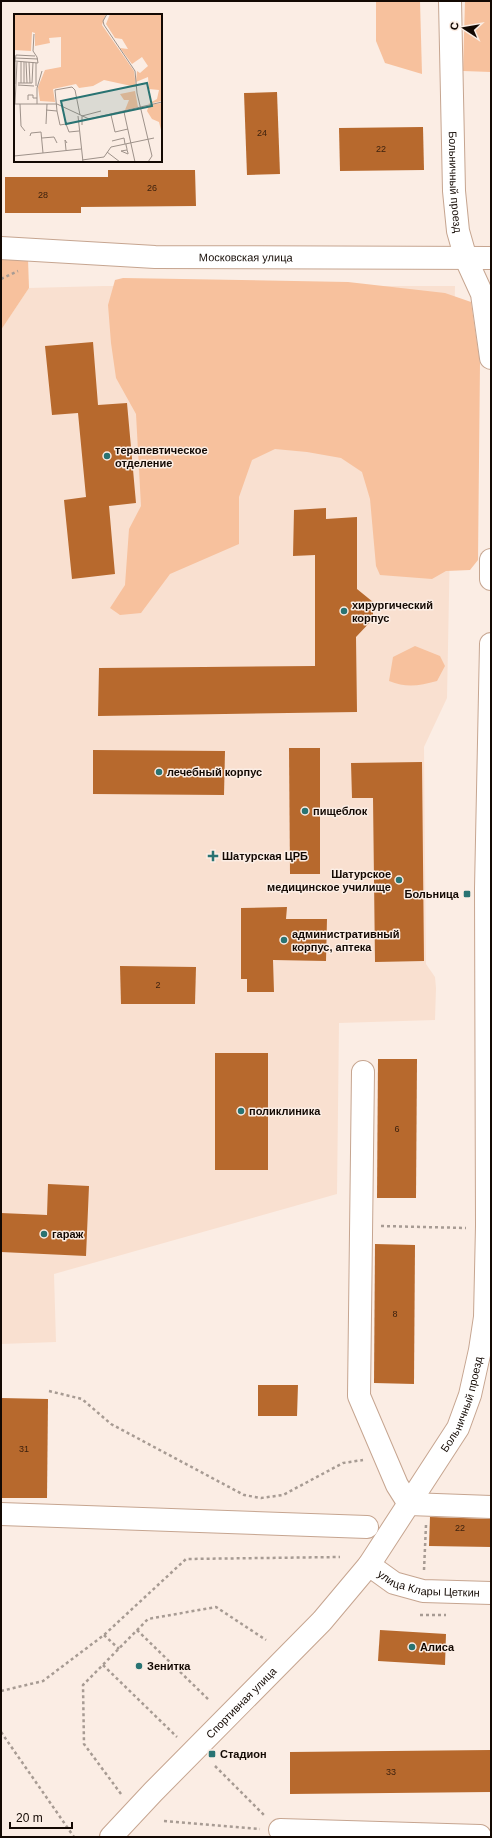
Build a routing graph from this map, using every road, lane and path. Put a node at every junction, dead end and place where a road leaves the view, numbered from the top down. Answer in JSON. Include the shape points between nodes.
{"nodes":[{"id":1,"x":450,"y":1,"type":"edge"},
{"id":2,"x":1,"y":248,"type":"edge"},
{"id":3,"x":491,"y":258,"type":"edge"},
{"id":4,"x":466,"y":259,"type":"junction"},
{"id":5,"x":22,"y":269,"type":"dead end"},
{"id":6,"x":1,"y":279,"type":"edge"},
{"id":7,"x":491,"y":358,"type":"edge"},
{"id":8,"x":491,"y":560,"type":"edge"},
{"id":9,"x":491,"y":579,"type":"edge"},
{"id":10,"x":491,"y":644,"type":"edge"},
{"id":11,"x":489,"y":889,"type":"edge"},
{"id":12,"x":363,"y":1072,"type":"dead end"},
{"id":13,"x":361,"y":1226,"type":"junction"},
{"id":14,"x":489,"y":1226,"type":"edge"},
{"id":15,"x":49,"y":1391,"type":"dead end"},
{"id":16,"x":387,"y":1462,"type":"junction"},
{"id":17,"x":418,"y":1505,"type":"junction"},
{"id":18,"x":491,"y":1507,"type":"edge"},
{"id":19,"x":1,"y":1514,"type":"edge"},
{"id":20,"x":367,"y":1526,"type":"dead end"},
{"id":21,"x":340,"y":1557,"type":"dead end"},
{"id":22,"x":369,"y":1565,"type":"junction"},
{"id":23,"x":424,"y":1571,"type":"dead end"},
{"id":24,"x":491,"y":1594,"type":"edge"},
{"id":25,"x":137,"y":1630,"type":"junction"},
{"id":26,"x":104,"y":1635,"type":"junction"},
{"id":27,"x":266,"y":1640,"type":"dead end"},
{"id":28,"x":119,"y":1649,"type":"junction"},
{"id":29,"x":103,"y":1664,"type":"junction"},
{"id":30,"x":1,"y":1691,"type":"edge"},
{"id":31,"x":210,"y":1701,"type":"dead end"},
{"id":32,"x":1,"y":1732,"type":"edge"},
{"id":33,"x":177,"y":1737,"type":"dead end"},
{"id":34,"x":215,"y":1766,"type":"dead end"},
{"id":35,"x":123,"y":1796,"type":"dead end"},
{"id":36,"x":164,"y":1821,"type":"dead end"},
{"id":37,"x":280,"y":1830,"type":"junction"},
{"id":38,"x":484,"y":1836,"type":"edge"},
{"id":39,"x":74,"y":1837,"type":"edge"},
{"id":40,"x":111,"y":1837,"type":"edge"}],
"edges":[{"from":1,"to":4,"type":"street","name":"Больничный проезд","via":[[454,191],[458,231]]},
{"from":2,"to":4,"type":"street","name":"Московская улица","via":[[155,257]]},
{"from":3,"to":4,"type":"street","name":"Московская улица"},
{"from":4,"to":7,"type":"street","name":"Больничный проезд","via":[[482,294]]},
{"from":5,"to":6,"type":"path"},
{"from":8,"to":9,"type":"street"},
{"from":10,"to":11,"type":"street","name":"Больничный проезд"},
{"from":11,"to":14,"type":"street","name":"Больничный проезд"},
{"from":12,"to":13,"type":"street"},
{"from":13,"to":14,"type":"path"},
{"from":13,"to":16,"type":"street","via":[[359,1396]]},
{"from":14,"to":17,"type":"street","name":"Больничный проезд","via":[[485,1317],[470,1395],[458,1428]]},
{"from":15,"to":16,"type":"path","via":[[82,1399],[111,1424],[250,1496],[283,1496],[342,1463],[368,1459]]},
{"from":16,"to":17,"type":"street","via":[[397,1485]]},
{"from":17,"to":18,"type":"street"},
{"from":17,"to":22,"type":"street","name":"Больничный проезд"},
{"from":17,"to":23,"type":"path"},
{"from":19,"to":20,"type":"street"},
{"from":21,"to":26,"type":"path","via":[[186,1558]]},
{"from":22,"to":24,"type":"street","name":"улица Клары Цеткин","via":[[394,1583],[423,1591]]},
{"from":22,"to":40,"type":"street","name":"Спортивная улица","via":[[322,1621]]},
{"from":25,"to":27,"type":"path","via":[[148,1619],[216,1607]]},
{"from":25,"to":28,"type":"path"},
{"from":25,"to":31,"type":"path"},
{"from":26,"to":28,"type":"path"},
{"from":26,"to":30,"type":"path","via":[[43,1681]]},
{"from":28,"to":29,"type":"path"},
{"from":29,"to":33,"type":"path"},
{"from":29,"to":35,"type":"path","via":[[83,1685],[84,1744]]},
{"from":32,"to":39,"type":"path"},
{"from":34,"to":37,"type":"path"},
{"from":36,"to":37,"type":"path"},
{"from":37,"to":38,"type":"street"}]}
